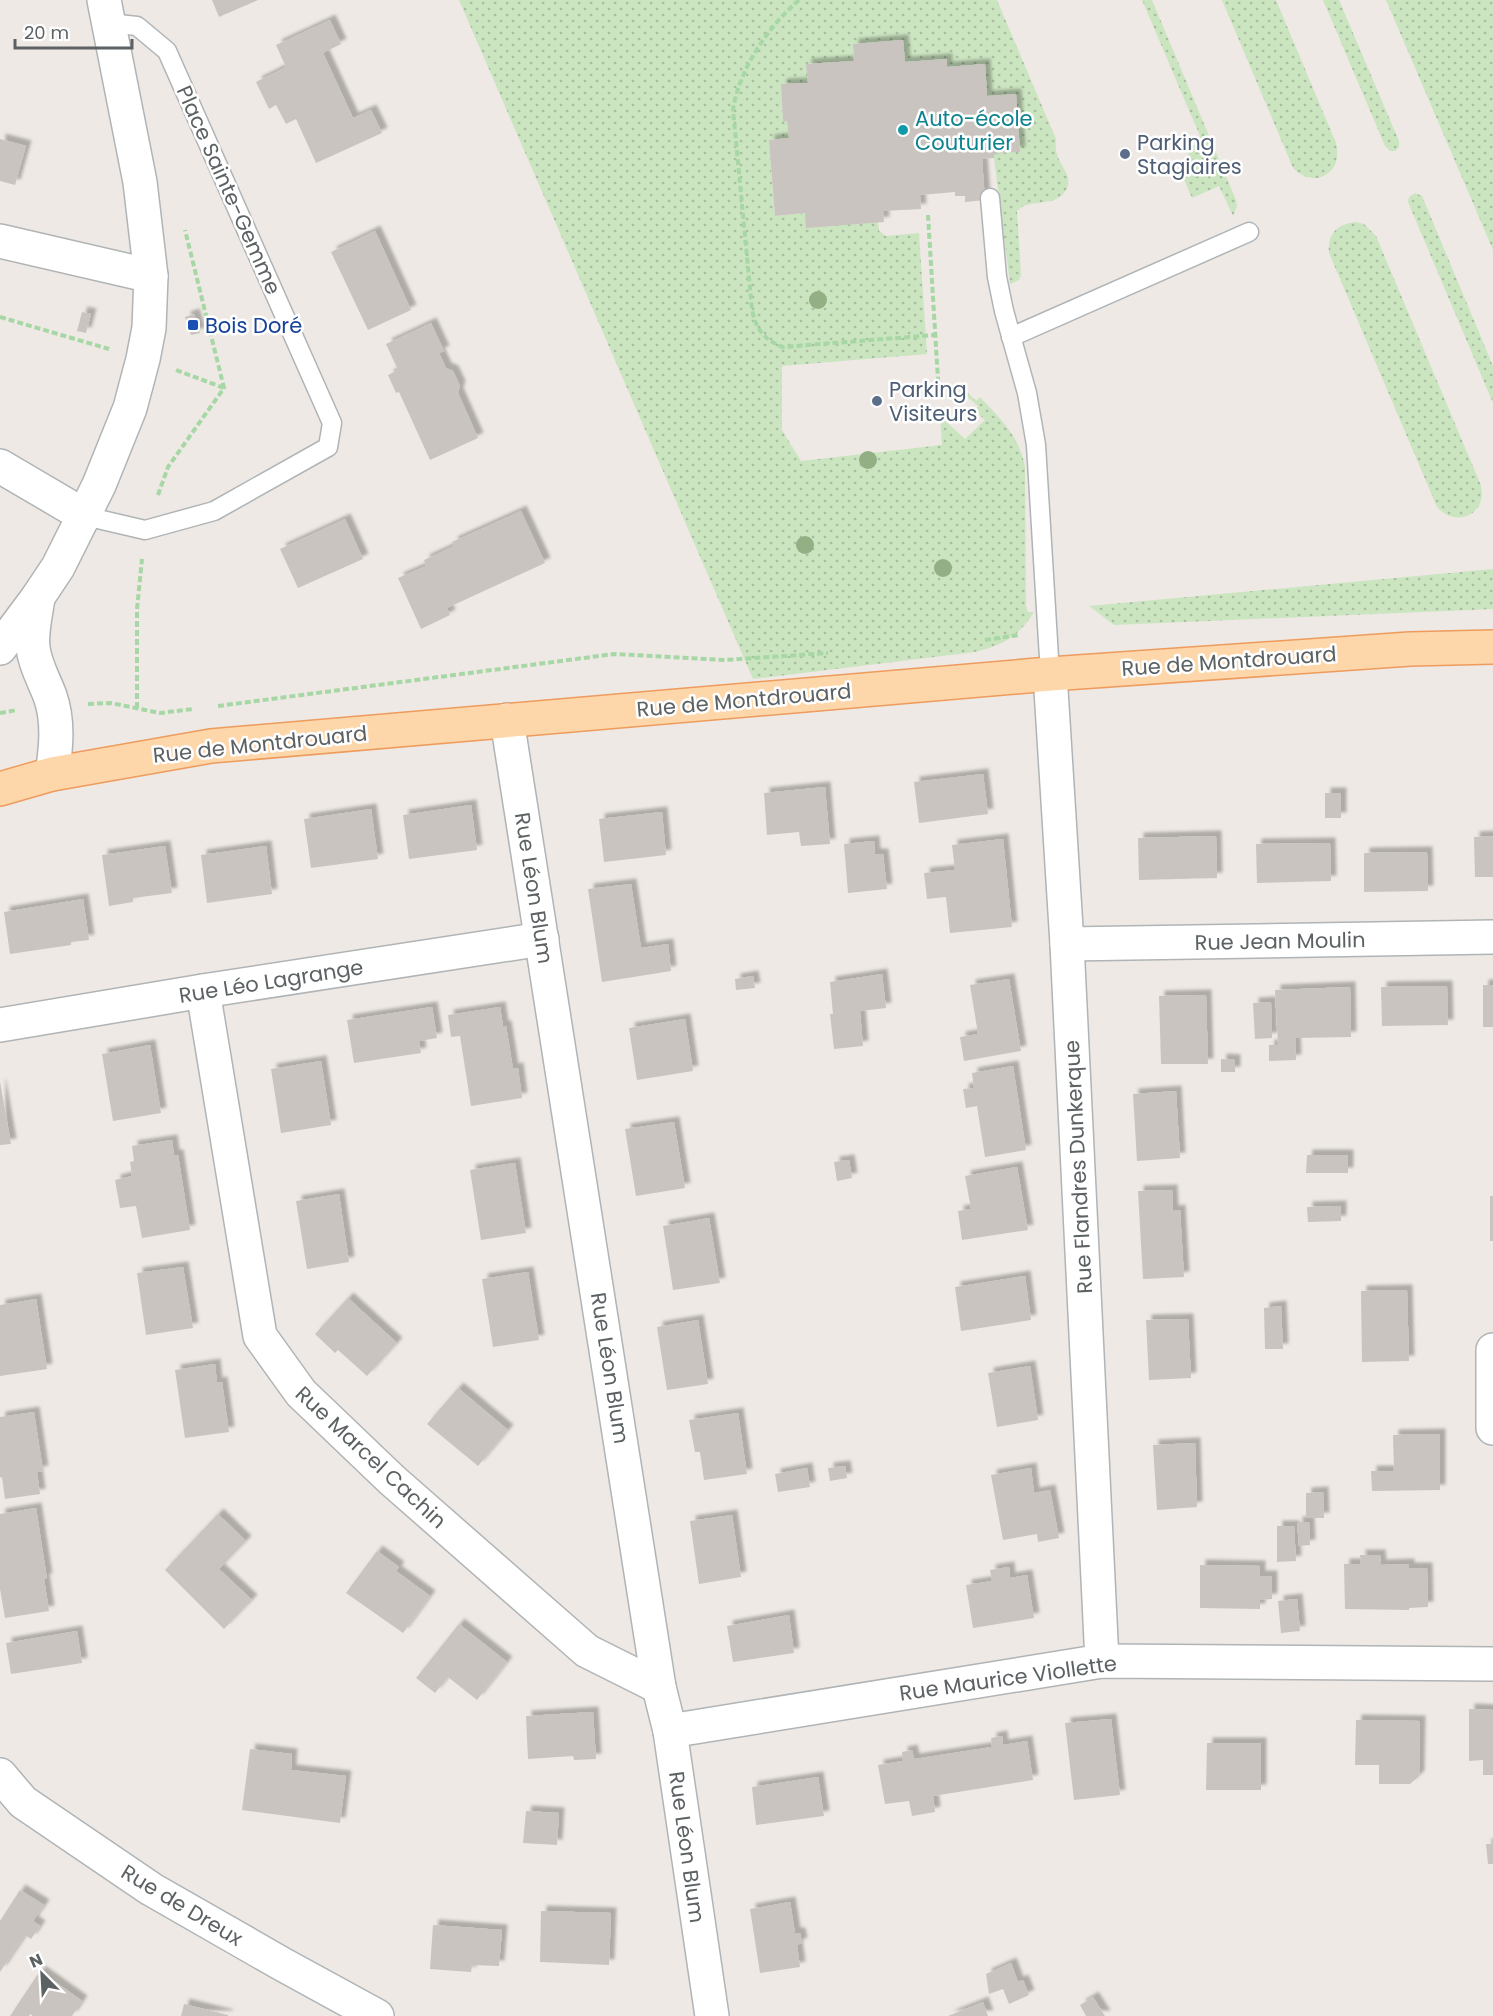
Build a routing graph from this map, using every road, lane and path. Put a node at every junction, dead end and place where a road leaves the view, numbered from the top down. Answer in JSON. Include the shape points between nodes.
{"nodes":[{"id":1,"x":799,"y":0,"type":"edge"},
{"id":2,"x":106,"y":12,"type":"edge"},
{"id":3,"x":990,"y":198,"type":"dead end"},
{"id":4,"x":928,"y":215,"type":"dead end"},
{"id":5,"x":1249,"y":232,"type":"dead end"},
{"id":6,"x":0,"y":241,"type":"edge"},
{"id":7,"x":150,"y":276,"type":"junction"},
{"id":8,"x":0,"y":316,"type":"edge"},
{"id":9,"x":935,"y":335,"type":"junction"},
{"id":10,"x":1011,"y":337,"type":"junction"},
{"id":11,"x":114,"y":350,"type":"dead end"},
{"id":12,"x":174,"y":369,"type":"dead end"},
{"id":13,"x":224,"y":388,"type":"dead end"},
{"id":14,"x":939,"y":396,"type":"dead end"},
{"id":15,"x":0,"y":466,"type":"edge"},
{"id":16,"x":85,"y":516,"type":"junction"},
{"id":17,"x":142,"y":557,"type":"dead end"},
{"id":18,"x":38,"y":597,"type":"junction"},
{"id":19,"x":1047,"y":631,"type":"junction"},
{"id":20,"x":981,"y":640,"type":"dead end"},
{"id":21,"x":1493,"y":647,"type":"edge"},
{"id":22,"x":0,"y":648,"type":"edge"},
{"id":23,"x":831,"y":653,"type":"dead end"},
{"id":24,"x":1050,"y":674,"type":"junction"},
{"id":25,"x":82,"y":704,"type":"dead end"},
{"id":26,"x":207,"y":707,"type":"dead end"},
{"id":27,"x":137,"y":708,"type":"junction"},
{"id":28,"x":195,"y":709,"type":"dead end"},
{"id":29,"x":507,"y":720,"type":"junction"},
{"id":30,"x":52,"y":774,"type":"junction"},
{"id":31,"x":0,"y":789,"type":"edge"},
{"id":32,"x":1493,"y":937,"type":"edge"},
{"id":33,"x":542,"y":939,"type":"junction"},
{"id":34,"x":1067,"y":944,"type":"junction"},
{"id":35,"x":203,"y":991,"type":"junction"},
{"id":36,"x":0,"y":1025,"type":"edge"},
{"id":37,"x":1493,"y":1350,"type":"edge"},
{"id":38,"x":1493,"y":1428,"type":"edge"},
{"id":39,"x":1102,"y":1661,"type":"junction"},
{"id":40,"x":1493,"y":1664,"type":"edge"},
{"id":41,"x":659,"y":1687,"type":"junction"},
{"id":42,"x":670,"y":1731,"type":"junction"},
{"id":43,"x":0,"y":1775,"type":"edge"},
{"id":44,"x":372,"y":2015,"type":"edge"},
{"id":45,"x":712,"y":2016,"type":"edge"}],
"edges":[{"from":1,"to":9,"type":"path","via":[[769,32],[752,58],[733,110],[756,324],[768,340],[783,347]]},
{"from":2,"to":7,"type":"street","via":[[140,182]]},
{"from":2,"to":16,"type":"lane","name":"Place Sainte-Gemme","via":[[137,26],[167,51],[332,423],[328,447],[214,511],[145,530]]},
{"from":3,"to":10,"type":"lane","via":[[997,277]]},
{"from":4,"to":9,"type":"path"},
{"from":5,"to":10,"type":"lane"},
{"from":6,"to":7,"type":"street"},
{"from":7,"to":16,"type":"street","via":[[144,359],[115,448]]},
{"from":8,"to":11,"type":"path"},
{"from":9,"to":14,"type":"path"},
{"from":10,"to":19,"type":"lane","via":[[1036,445]]},
{"from":12,"to":13,"type":"path"},
{"from":15,"to":16,"type":"street"},
{"from":16,"to":18,"type":"street"},
{"from":17,"to":27,"type":"path","via":[[137,609]]},
{"from":18,"to":22,"type":"street"},
{"from":18,"to":30,"type":"street","via":[[33,649],[55,718]]},
{"from":19,"to":20,"type":"path"},
{"from":19,"to":24,"type":"lane"},
{"from":21,"to":24,"type":"main road","name":"Rue de Montdrouard","via":[[1410,648]]},
{"from":23,"to":26,"type":"path","via":[[725,660],[614,654]]},
{"from":24,"to":29,"type":"main road","name":"Rue de Montdrouard"},
{"from":24,"to":34,"type":"street","name":"Rue Flandres Dunkerque"},
{"from":25,"to":27,"type":"path","via":[[111,703]]},
{"from":27,"to":28,"type":"path","via":[[160,713]]},
{"from":29,"to":30,"type":"main road","name":"Rue de Montdrouard","via":[[211,746]]},
{"from":29,"to":33,"type":"street","name":"Rue Léon Blum"},
{"from":30,"to":31,"type":"main road","name":"Rue de Montdrouard"},
{"from":32,"to":34,"type":"street","name":"Rue Jean Moulin"},
{"from":33,"to":35,"type":"street","name":"Rue Léo Lagrange"},
{"from":33,"to":41,"type":"street","name":"Rue Léon Blum"},
{"from":34,"to":39,"type":"street","name":"Rue Flandres Dunkerque"},
{"from":35,"to":36,"type":"street","name":"Rue Léo Lagrange"},
{"from":35,"to":41,"type":"street","name":"Rue Marcel Cachin","via":[[260,1336],[301,1393],[401,1488],[587,1651]]},
{"from":37,"to":38,"type":"street"},
{"from":39,"to":40,"type":"street","name":"Rue Maurice Viollette"},
{"from":39,"to":42,"type":"street","name":"Rue Maurice Viollette"},
{"from":41,"to":42,"type":"street","name":"Rue Léon Blum"},
{"from":42,"to":45,"type":"street","name":"Rue Léon Blum"},
{"from":43,"to":44,"type":"street","name":"Rue de Dreux","via":[[23,1802],[151,1889]]}]}
